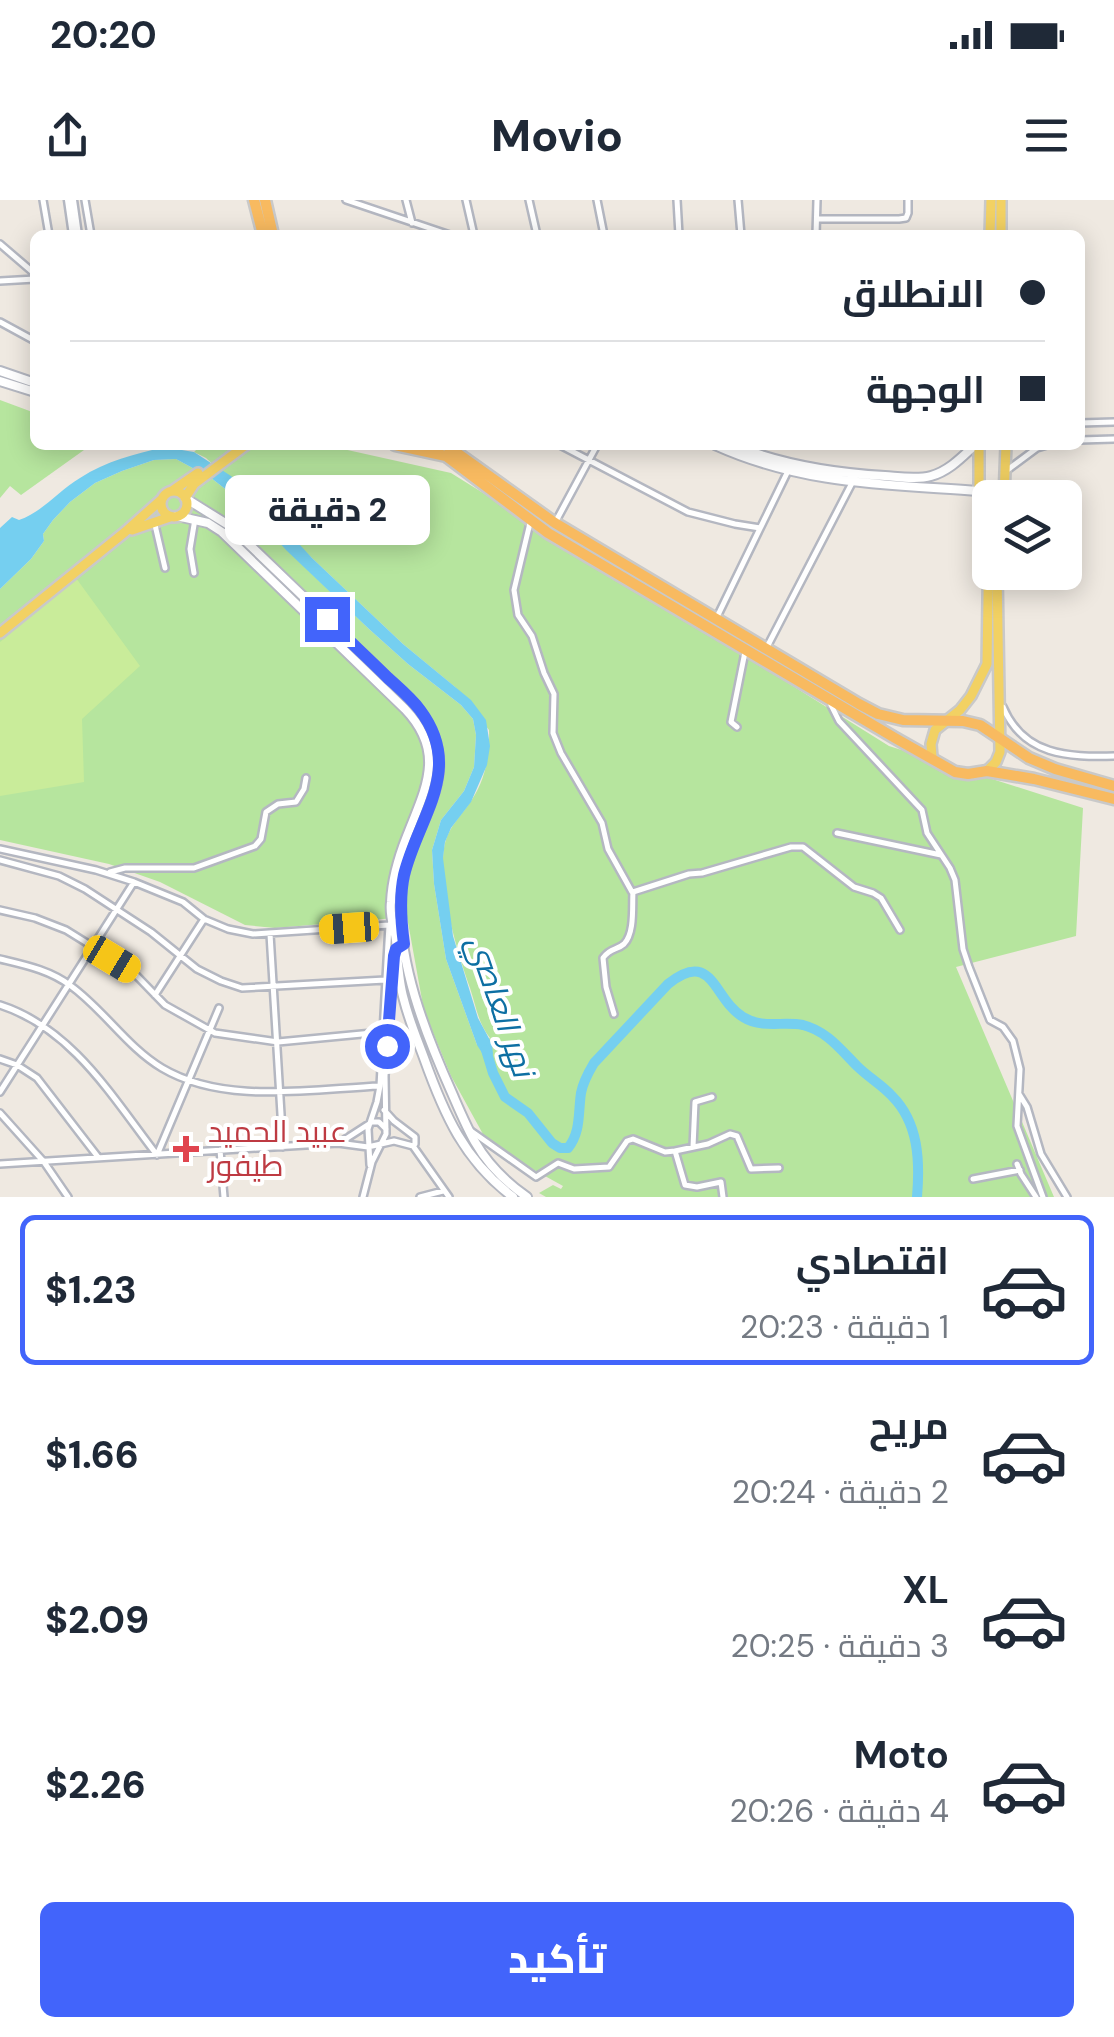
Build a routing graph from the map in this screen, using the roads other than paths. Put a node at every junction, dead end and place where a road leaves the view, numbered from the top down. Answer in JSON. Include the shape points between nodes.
{"nodes":[{"id":1,"x":71,"y":200,"type":"edge"},
{"id":2,"x":86,"y":200,"type":"edge"},
{"id":3,"x":254,"y":200,"type":"edge"},
{"id":4,"x":265,"y":200,"type":"edge"},
{"id":5,"x":346,"y":200,"type":"edge"},
{"id":6,"x":406,"y":200,"type":"edge"},
{"id":7,"x":466,"y":200,"type":"edge"},
{"id":8,"x":528,"y":200,"type":"edge"},
{"id":9,"x":597,"y":200,"type":"edge"},
{"id":10,"x":677,"y":200,"type":"edge"},
{"id":11,"x":738,"y":200,"type":"edge"},
{"id":12,"x":817,"y":200,"type":"edge"},
{"id":13,"x":908,"y":200,"type":"edge"},
{"id":14,"x":991,"y":200,"type":"edge"},
{"id":15,"x":1001,"y":200,"type":"edge"},
{"id":16,"x":42,"y":202,"type":"edge"},
{"id":17,"x":817,"y":219,"type":"junction"},
{"id":18,"x":412,"y":222,"type":"junction"},
{"id":19,"x":48,"y":230,"type":"edge"},
{"id":20,"x":75,"y":230,"type":"edge"},
{"id":21,"x":90,"y":230,"type":"edge"},
{"id":22,"x":262,"y":230,"type":"edge"},
{"id":23,"x":272,"y":230,"type":"edge"},
{"id":24,"x":435,"y":230,"type":"edge"},
{"id":25,"x":473,"y":230,"type":"edge"},
{"id":26,"x":535,"y":230,"type":"edge"},
{"id":27,"x":603,"y":230,"type":"edge"},
{"id":28,"x":679,"y":230,"type":"edge"},
{"id":29,"x":741,"y":230,"type":"edge"},
{"id":30,"x":816,"y":230,"type":"edge"},
{"id":31,"x":990,"y":230,"type":"edge"},
{"id":32,"x":1001,"y":230,"type":"edge"},
{"id":33,"x":0,"y":244,"type":"edge"},
{"id":34,"x":30,"y":271,"type":"edge"},
{"id":35,"x":30,"y":277,"type":"edge"},
{"id":36,"x":0,"y":282,"type":"edge"},
{"id":37,"x":0,"y":322,"type":"edge"},
{"id":38,"x":30,"y":338,"type":"edge"},
{"id":39,"x":0,"y":372,"type":"edge"},
{"id":40,"x":0,"y":381,"type":"edge"},
{"id":41,"x":30,"y":381,"type":"edge"},
{"id":42,"x":30,"y":390,"type":"edge"},
{"id":43,"x":1114,"y":422,"type":"edge"},
{"id":44,"x":1085,"y":423,"type":"edge"},
{"id":45,"x":1114,"y":438,"type":"edge"},
{"id":46,"x":1085,"y":440,"type":"edge"},
{"id":47,"x":230,"y":450,"type":"edge"},
{"id":48,"x":236,"y":450,"type":"edge"},
{"id":49,"x":450,"y":450,"type":"edge"},
{"id":50,"x":450,"y":450,"type":"edge"},
{"id":51,"x":570,"y":450,"type":"edge"},
{"id":52,"x":594,"y":450,"type":"edge"},
{"id":53,"x":728,"y":450,"type":"edge"},
{"id":54,"x":749,"y":450,"type":"edge"},
{"id":55,"x":971,"y":450,"type":"edge"},
{"id":56,"x":977,"y":450,"type":"edge"},
{"id":57,"x":1006,"y":450,"type":"edge"},
{"id":58,"x":1034,"y":450,"type":"edge"},
{"id":59,"x":225,"y":456,"type":"junction"},
{"id":60,"x":589,"y":460,"type":"junction"},
{"id":61,"x":788,"y":471,"type":"junction"},
{"id":62,"x":1006,"y":471,"type":"junction"},
{"id":63,"x":826,"y":475,"type":"junction"},
{"id":64,"x":979,"y":480,"type":"edge"},
{"id":65,"x":1003,"y":480,"type":"edge"},
{"id":66,"x":191,"y":482,"type":"junction"},
{"id":67,"x":852,"y":483,"type":"junction"},
{"id":68,"x":972,"y":490,"type":"edge"},
{"id":69,"x":172,"y":491,"type":"junction"},
{"id":70,"x":185,"y":498,"type":"junction"},
{"id":71,"x":162,"y":499,"type":"junction"},
{"id":72,"x":174,"y":516,"type":"junction"},
{"id":73,"x":195,"y":519,"type":"junction"},
{"id":74,"x":531,"y":520,"type":"junction"},
{"id":75,"x":154,"y":522,"type":"junction"},
{"id":76,"x":555,"y":524,"type":"junction"},
{"id":77,"x":760,"y":528,"type":"junction"},
{"id":78,"x":125,"y":532,"type":"junction"},
{"id":79,"x":165,"y":568,"type":"dead end"},
{"id":80,"x":194,"y":573,"type":"dead end"},
{"id":81,"x":988,"y":590,"type":"edge"},
{"id":82,"x":997,"y":590,"type":"edge"},
{"id":83,"x":716,"y":619,"type":"junction"},
{"id":84,"x":0,"y":633,"type":"edge"},
{"id":85,"x":766,"y":647,"type":"junction"},
{"id":86,"x":746,"y":649,"type":"junction"},
{"id":87,"x":999,"y":697,"type":"junction"},
{"id":88,"x":828,"y":698,"type":"junction"},
{"id":89,"x":946,"y":722,"type":"junction"},
{"id":90,"x":736,"y":727,"type":"dead end"},
{"id":91,"x":1000,"y":738,"type":"junction"},
{"id":92,"x":1114,"y":756,"type":"edge"},
{"id":93,"x":932,"y":757,"type":"junction"},
{"id":94,"x":986,"y":771,"type":"junction"},
{"id":95,"x":306,"y":778,"type":"dead end"},
{"id":96,"x":1114,"y":786,"type":"edge"},
{"id":97,"x":1114,"y":799,"type":"edge"},
{"id":98,"x":837,"y":834,"type":"dead end"},
{"id":99,"x":0,"y":848,"type":"edge"},
{"id":100,"x":941,"y":856,"type":"junction"},
{"id":101,"x":0,"y":860,"type":"edge"},
{"id":102,"x":108,"y":873,"type":"junction"},
{"id":103,"x":134,"y":882,"type":"junction"},
{"id":104,"x":632,"y":892,"type":"junction"},
{"id":105,"x":0,"y":910,"type":"edge"},
{"id":106,"x":116,"y":910,"type":"junction"},
{"id":107,"x":204,"y":919,"type":"junction"},
{"id":108,"x":394,"y":922,"type":"junction"},
{"id":109,"x":900,"y":930,"type":"dead end"},
{"id":110,"x":270,"y":934,"type":"junction"},
{"id":111,"x":400,"y":946,"type":"junction"},
{"id":112,"x":92,"y":947,"type":"junction"},
{"id":113,"x":181,"y":956,"type":"junction"},
{"id":114,"x":0,"y":959,"type":"edge"},
{"id":115,"x":392,"y":982,"type":"junction"},
{"id":116,"x":68,"y":983,"type":"junction"},
{"id":117,"x":275,"y":987,"type":"junction"},
{"id":118,"x":155,"y":995,"type":"junction"},
{"id":119,"x":0,"y":1005,"type":"edge"},
{"id":120,"x":219,"y":1008,"type":"dead end"},
{"id":121,"x":614,"y":1014,"type":"dead end"},
{"id":122,"x":42,"y":1025,"type":"junction"},
{"id":123,"x":211,"y":1031,"type":"junction"},
{"id":124,"x":382,"y":1032,"type":"junction"},
{"id":125,"x":278,"y":1042,"type":"junction"},
{"id":126,"x":0,"y":1058,"type":"edge"},
{"id":127,"x":17,"y":1065,"type":"junction"},
{"id":128,"x":190,"y":1079,"type":"junction"},
{"id":129,"x":380,"y":1086,"type":"junction"},
{"id":130,"x":280,"y":1090,"type":"junction"},
{"id":131,"x":0,"y":1092,"type":"edge"},
{"id":132,"x":1020,"y":1094,"type":"junction"},
{"id":133,"x":712,"y":1097,"type":"dead end"},
{"id":134,"x":384,"y":1110,"type":"junction"},
{"id":135,"x":0,"y":1113,"type":"edge"},
{"id":136,"x":369,"y":1124,"type":"junction"},
{"id":137,"x":386,"y":1129,"type":"junction"},
{"id":138,"x":468,"y":1129,"type":"junction"},
{"id":139,"x":338,"y":1143,"type":"junction"},
{"id":140,"x":383,"y":1143,"type":"junction"},
{"id":141,"x":368,"y":1146,"type":"junction"},
{"id":142,"x":413,"y":1146,"type":"junction"},
{"id":143,"x":693,"y":1147,"type":"junction"},
{"id":144,"x":283,"y":1148,"type":"junction"},
{"id":145,"x":220,"y":1150,"type":"junction"},
{"id":146,"x":675,"y":1151,"type":"junction"},
{"id":147,"x":156,"y":1155,"type":"junction"},
{"id":148,"x":99,"y":1158,"type":"junction"},
{"id":149,"x":44,"y":1162,"type":"junction"},
{"id":150,"x":0,"y":1164,"type":"edge"},
{"id":151,"x":779,"y":1168,"type":"dead end"},
{"id":152,"x":370,"y":1170,"type":"junction"},
{"id":153,"x":973,"y":1179,"type":"dead end"},
{"id":154,"x":443,"y":1191,"type":"junction"},
{"id":155,"x":68,"y":1197,"type":"edge"},
{"id":156,"x":224,"y":1197,"type":"edge"},
{"id":157,"x":363,"y":1197,"type":"edge"},
{"id":158,"x":420,"y":1197,"type":"edge"},
{"id":159,"x":449,"y":1197,"type":"edge"},
{"id":160,"x":513,"y":1197,"type":"edge"},
{"id":161,"x":527,"y":1197,"type":"edge"},
{"id":162,"x":723,"y":1197,"type":"edge"},
{"id":163,"x":1040,"y":1197,"type":"edge"},
{"id":164,"x":1067,"y":1197,"type":"edge"}],
"edges":[{"from":1,"to":20,"type":"street"},
{"from":2,"to":21,"type":"street"},
{"from":3,"to":22,"type":"highway"},
{"from":4,"to":23,"type":"highway"},
{"from":5,"to":18,"type":"street"},
{"from":6,"to":18,"type":"street"},
{"from":7,"to":25,"type":"street"},
{"from":8,"to":26,"type":"street"},
{"from":9,"to":27,"type":"street"},
{"from":10,"to":28,"type":"street"},
{"from":11,"to":29,"type":"street"},
{"from":12,"to":17,"type":"street"},
{"from":13,"to":17,"type":"street","via":[[906,218],[898,220]]},
{"from":14,"to":31,"type":"main road"},
{"from":15,"to":32,"type":"main road"},
{"from":16,"to":19,"type":"street"},
{"from":17,"to":30,"type":"street"},
{"from":18,"to":24,"type":"street"},
{"from":33,"to":34,"type":"street"},
{"from":35,"to":36,"type":"street"},
{"from":37,"to":38,"type":"street"},
{"from":39,"to":41,"type":"main road"},
{"from":40,"to":42,"type":"main road"},
{"from":43,"to":44,"type":"street"},
{"from":45,"to":46,"type":"street"},
{"from":47,"to":59,"type":"main road"},
{"from":48,"to":59,"type":"main road"},
{"from":49,"to":74,"type":"highway"},
{"from":50,"to":76,"type":"highway"},
{"from":51,"to":60,"type":"street"},
{"from":52,"to":60,"type":"street"},
{"from":53,"to":61,"type":"main road"},
{"from":54,"to":63,"type":"main road"},
{"from":55,"to":63,"type":"main road","via":[[922,478]]},
{"from":56,"to":64,"type":"main road"},
{"from":57,"to":62,"type":"main road"},
{"from":58,"to":62,"type":"street"},
{"from":59,"to":66,"type":"main road"},
{"from":60,"to":76,"type":"street"},
{"from":60,"to":77,"type":"street","via":[[688,512]]},
{"from":61,"to":63,"type":"main road"},
{"from":61,"to":77,"type":"street"},
{"from":62,"to":65,"type":"main road"},
{"from":63,"to":67,"type":"main road"},
{"from":66,"to":69,"type":"main road"},
{"from":66,"to":70,"type":"main road"},
{"from":67,"to":68,"type":"main road"},
{"from":67,"to":85,"type":"street"},
{"from":69,"to":70,"type":"main road"},
{"from":69,"to":71,"type":"main road"},
{"from":70,"to":72,"type":"main road","via":[[185,510]]},
{"from":70,"to":108,"type":"main road","via":[[230,526],[413,702],[430,727],[438,788],[413,848]]},
{"from":71,"to":72,"type":"main road","via":[[163,511]]},
{"from":71,"to":78,"type":"main road"},
{"from":72,"to":73,"type":"main road"},
{"from":72,"to":75,"type":"main road"},
{"from":73,"to":80,"type":"street"},
{"from":73,"to":108,"type":"main road","via":[[222,532],[413,717],[428,756],[428,783],[395,874]]},
{"from":74,"to":86,"type":"highway"},
{"from":74,"to":104,"type":"street","via":[[514,590],[518,615],[554,694],[553,733],[561,753]]},
{"from":75,"to":78,"type":"main road"},
{"from":75,"to":79,"type":"street"},
{"from":76,"to":83,"type":"highway"},
{"from":77,"to":83,"type":"street"},
{"from":78,"to":84,"type":"main road"},
{"from":81,"to":89,"type":"main road","via":[[987,664],[971,696]]},
{"from":82,"to":87,"type":"main road"},
{"from":83,"to":85,"type":"highway"},
{"from":85,"to":89,"type":"highway","via":[[878,714]]},
{"from":86,"to":88,"type":"highway"},
{"from":86,"to":90,"type":"street","via":[[730,722]]},
{"from":87,"to":91,"type":"main road"},
{"from":87,"to":92,"type":"street","via":[[1017,730],[1035,746],[1069,757]]},
{"from":88,"to":93,"type":"highway"},
{"from":88,"to":100,"type":"street","via":[[840,721],[922,810]]},
{"from":89,"to":91,"type":"highway","via":[[980,725]]},
{"from":89,"to":93,"type":"main road","via":[[932,736]]},
{"from":91,"to":94,"type":"main road","via":[[996,762]]},
{"from":91,"to":96,"type":"highway","via":[[1054,769]]},
{"from":93,"to":94,"type":"highway","via":[[955,772]]},
{"from":94,"to":97,"type":"highway"},
{"from":95,"to":102,"type":"street","via":[[296,802],[266,812],[255,846],[194,868]]},
{"from":98,"to":100,"type":"street"},
{"from":99,"to":102,"type":"street"},
{"from":100,"to":132,"type":"street","via":[[955,880],[969,968],[990,1020],[1013,1041]]},
{"from":101,"to":106,"type":"street","via":[[59,876]]},
{"from":102,"to":103,"type":"street"},
{"from":103,"to":106,"type":"street"},
{"from":103,"to":107,"type":"street","via":[[183,902]]},
{"from":104,"to":109,"type":"street","via":[[803,846],[854,888],[881,898]]},
{"from":104,"to":121,"type":"street","via":[[630,935],[603,958]]},
{"from":105,"to":112,"type":"street","via":[[66,930]]},
{"from":106,"to":112,"type":"street"},
{"from":106,"to":113,"type":"street"},
{"from":107,"to":110,"type":"street"},
{"from":107,"to":113,"type":"street"},
{"from":108,"to":110,"type":"street"},
{"from":108,"to":111,"type":"main road"},
{"from":108,"to":115,"type":"street"},
{"from":110,"to":117,"type":"street"},
{"from":111,"to":115,"type":"main road"},
{"from":111,"to":138,"type":"main road","via":[[435,1055]]},
{"from":112,"to":116,"type":"street"},
{"from":112,"to":118,"type":"street","via":[[132,971]]},
{"from":113,"to":117,"type":"street","via":[[242,988]]},
{"from":113,"to":118,"type":"street"},
{"from":114,"to":116,"type":"street"},
{"from":115,"to":117,"type":"street"},
{"from":115,"to":124,"type":"street"},
{"from":115,"to":134,"type":"street"},
{"from":115,"to":160,"type":"main road","via":[[460,1142]]},
{"from":116,"to":122,"type":"street"},
{"from":116,"to":128,"type":"street","via":[[162,1068]]},
{"from":117,"to":125,"type":"street"},
{"from":118,"to":123,"type":"street"},
{"from":119,"to":122,"type":"street"},
{"from":120,"to":123,"type":"street"},
{"from":122,"to":127,"type":"street"},
{"from":122,"to":147,"type":"street","via":[[87,1065]]},
{"from":123,"to":125,"type":"street"},
{"from":123,"to":128,"type":"street"},
{"from":124,"to":125,"type":"street"},
{"from":124,"to":129,"type":"street"},
{"from":125,"to":130,"type":"street"},
{"from":126,"to":127,"type":"street"},
{"from":127,"to":131,"type":"street"},
{"from":127,"to":148,"type":"street","via":[[37,1078]]},
{"from":128,"to":130,"type":"street","via":[[237,1091]]},
{"from":128,"to":147,"type":"street"},
{"from":129,"to":130,"type":"street"},
{"from":129,"to":136,"type":"street"},
{"from":130,"to":144,"type":"street"},
{"from":132,"to":163,"type":"street","via":[[1017,1126]]},
{"from":132,"to":164,"type":"street"},
{"from":133,"to":143,"type":"street","via":[[695,1102]]},
{"from":134,"to":137,"type":"street"},
{"from":134,"to":142,"type":"street","via":[[415,1138]]},
{"from":135,"to":149,"type":"street"},
{"from":136,"to":137,"type":"street"},
{"from":136,"to":139,"type":"street"},
{"from":136,"to":141,"type":"street"},
{"from":137,"to":140,"type":"street"},
{"from":138,"to":146,"type":"street","via":[[536,1177],[558,1163],[609,1167],[633,1139]]},
{"from":138,"to":161,"type":"main road","via":[[489,1161]]},
{"from":139,"to":141,"type":"street"},
{"from":139,"to":144,"type":"street"},
{"from":140,"to":141,"type":"street"},
{"from":140,"to":142,"type":"street"},
{"from":140,"to":152,"type":"street"},
{"from":141,"to":152,"type":"street"},
{"from":142,"to":154,"type":"street"},
{"from":143,"to":146,"type":"street"},
{"from":143,"to":151,"type":"street","via":[[730,1134],[752,1169]]},
{"from":144,"to":145,"type":"street"},
{"from":145,"to":147,"type":"street"},
{"from":145,"to":156,"type":"street"},
{"from":146,"to":162,"type":"street","via":[[686,1185],[721,1182]]},
{"from":147,"to":148,"type":"street"},
{"from":148,"to":149,"type":"street"},
{"from":149,"to":150,"type":"street"},
{"from":149,"to":155,"type":"street"},
{"from":152,"to":157,"type":"street"},
{"from":153,"to":163,"type":"street","via":[[1018,1167]]},
{"from":154,"to":158,"type":"street"},
{"from":154,"to":159,"type":"street"}]}
